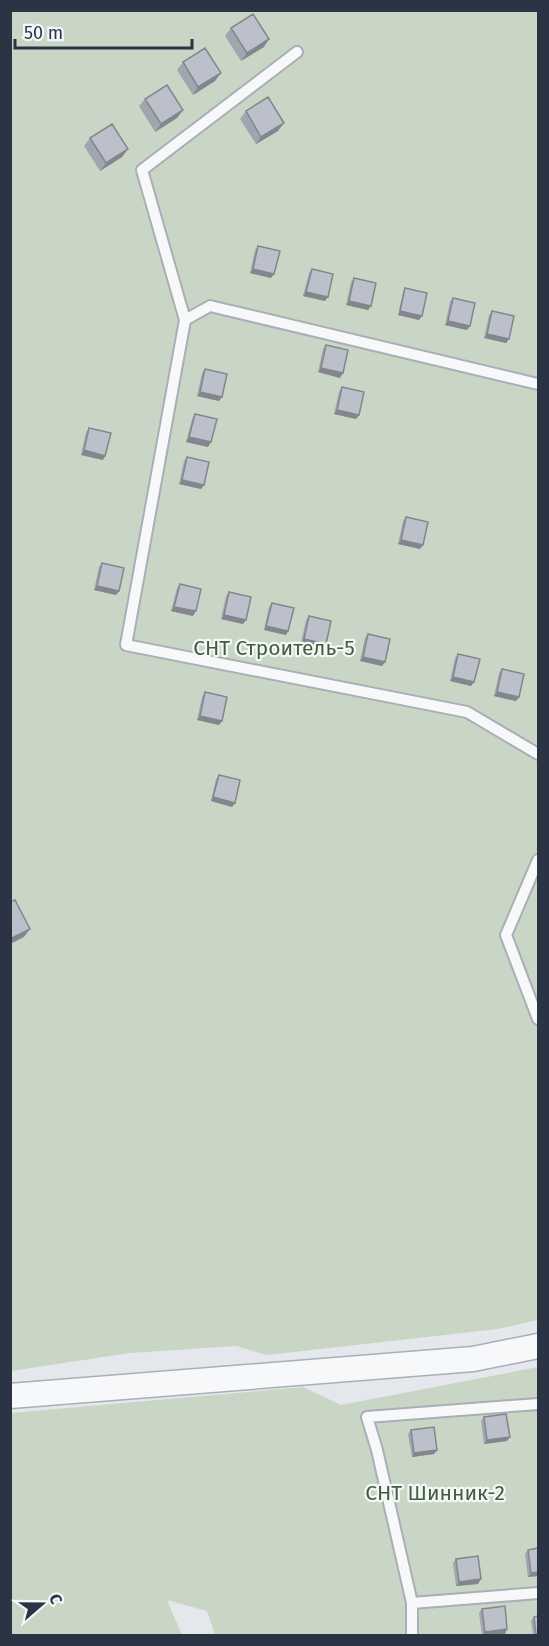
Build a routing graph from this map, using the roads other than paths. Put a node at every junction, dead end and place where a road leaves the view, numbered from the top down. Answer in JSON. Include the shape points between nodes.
{"nodes":[{"id":1,"x":297,"y":52,"type":"dead end"},
{"id":2,"x":185,"y":320,"type":"junction"},
{"id":3,"x":538,"y":384,"type":"edge"},
{"id":4,"x":538,"y":754,"type":"edge"},
{"id":5,"x":538,"y":860,"type":"edge"},
{"id":6,"x":538,"y":1019,"type":"edge"},
{"id":7,"x":538,"y":1346,"type":"edge"},
{"id":8,"x":10,"y":1396,"type":"edge"},
{"id":9,"x":538,"y":1404,"type":"edge"},
{"id":10,"x":538,"y":1593,"type":"edge"},
{"id":11,"x":412,"y":1603,"type":"junction"},
{"id":12,"x":412,"y":1635,"type":"edge"}],
"edges":[{"from":1,"to":2,"type":"lane","via":[[142,170]]},
{"from":2,"to":3,"type":"lane","via":[[210,306]]},
{"from":2,"to":4,"type":"lane","via":[[126,645],[467,712]]},
{"from":5,"to":6,"type":"lane","via":[[506,935]]},
{"from":7,"to":8,"type":"street","via":[[473,1359]]},
{"from":9,"to":11,"type":"lane","via":[[367,1417]]},
{"from":10,"to":11,"type":"lane"},
{"from":11,"to":12,"type":"lane"}]}
